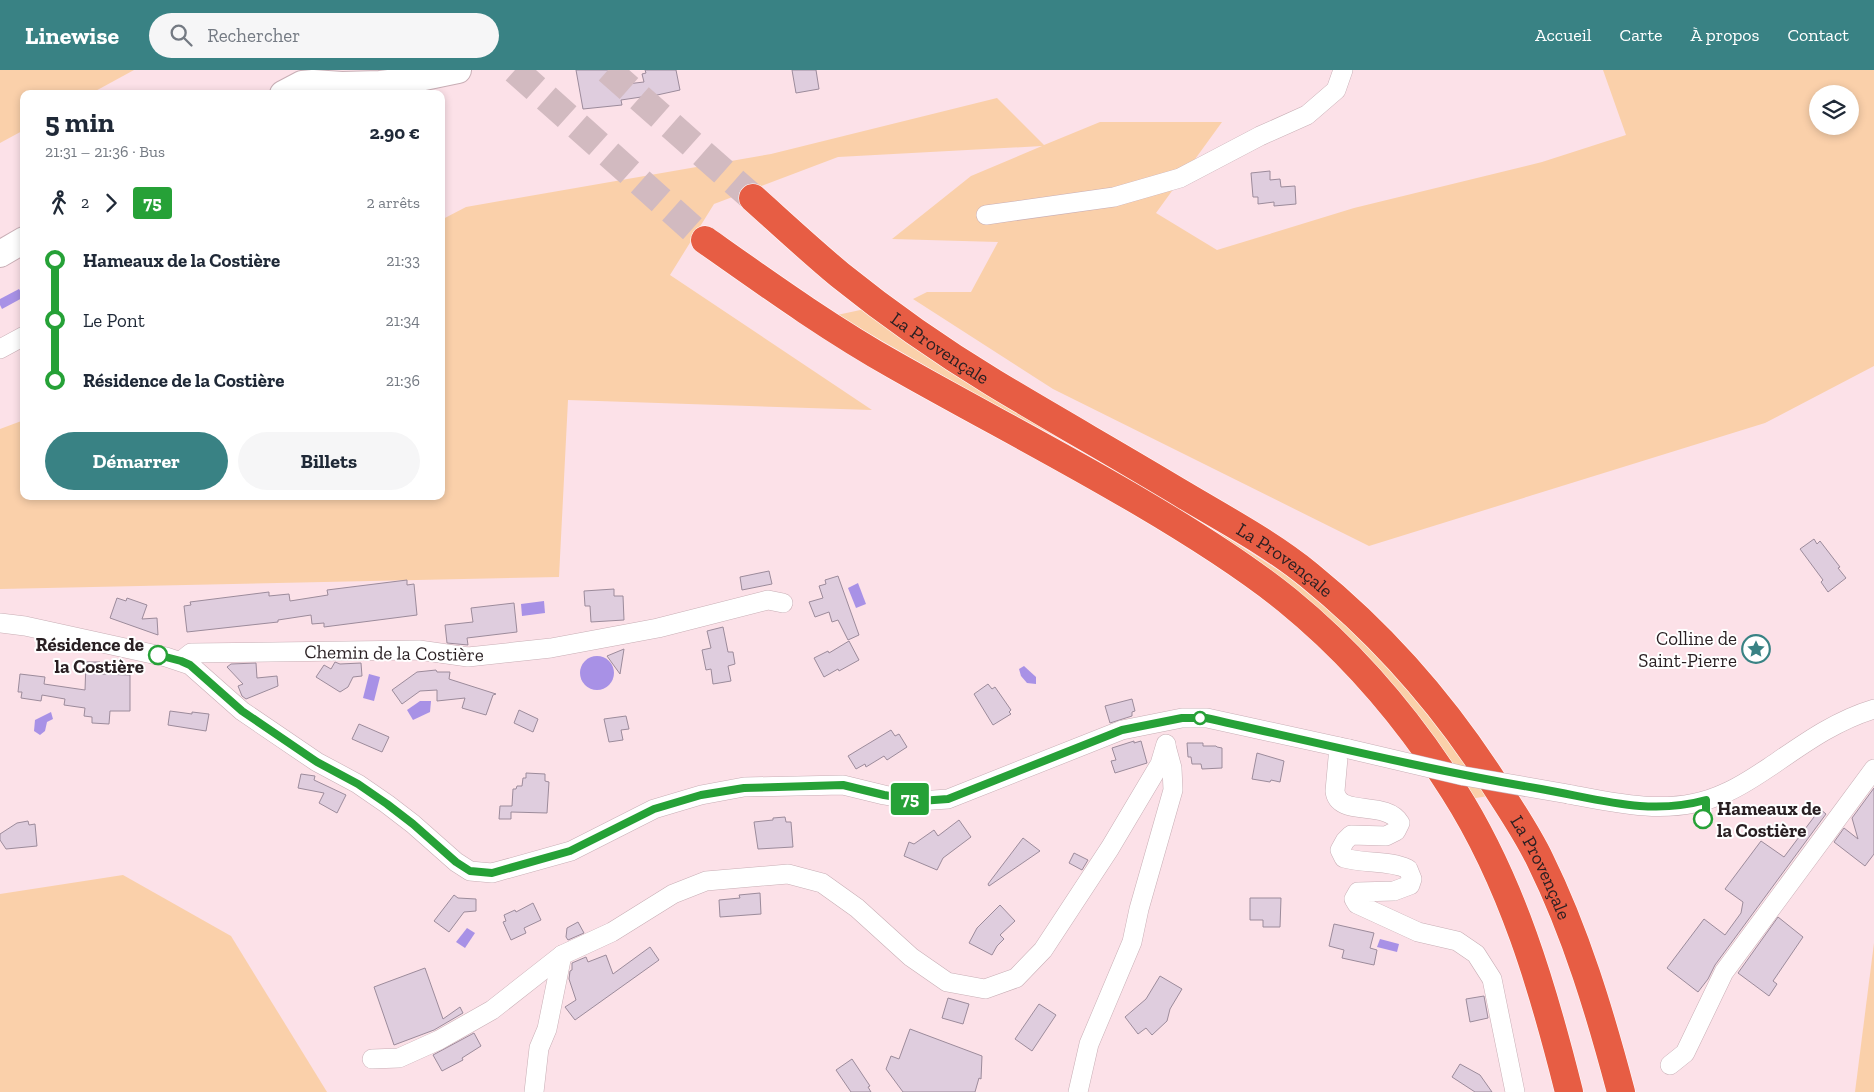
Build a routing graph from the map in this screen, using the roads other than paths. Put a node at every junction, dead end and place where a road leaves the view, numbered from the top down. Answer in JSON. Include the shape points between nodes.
{"nodes":[{"id":1,"x":458,"y":70,"type":"edge"},
{"id":2,"x":1344,"y":70,"type":"edge"},
{"id":3,"x":291,"y":90,"type":"edge"},
{"id":4,"x":342,"y":90,"type":"edge"},
{"id":5,"x":753,"y":198,"type":"tunnel mouth"},
{"id":6,"x":986,"y":216,"type":"dead end"},
{"id":7,"x":705,"y":240,"type":"tunnel mouth"},
{"id":8,"x":20,"y":242,"type":"edge"},
{"id":9,"x":0,"y":254,"type":"edge"},
{"id":10,"x":20,"y":338,"type":"edge"},
{"id":11,"x":0,"y":349,"type":"edge"},
{"id":12,"x":783,"y":603,"type":"dead end"},
{"id":13,"x":0,"y":622,"type":"edge"},
{"id":14,"x":181,"y":661,"type":"junction"},
{"id":15,"x":1874,"y":709,"type":"edge"},
{"id":16,"x":1161,"y":721,"type":"junction"},
{"id":17,"x":1166,"y":744,"type":"junction"},
{"id":18,"x":1344,"y":748,"type":"junction"},
{"id":19,"x":1874,"y":769,"type":"edge"},
{"id":20,"x":562,"y":955,"type":"junction"},
{"id":21,"x":372,"y":1059,"type":"dead end"},
{"id":22,"x":1670,"y":1065,"type":"dead end"},
{"id":23,"x":534,"y":1092,"type":"edge"},
{"id":24,"x":1078,"y":1092,"type":"edge"},
{"id":25,"x":1515,"y":1092,"type":"edge"},
{"id":26,"x":1569,"y":1092,"type":"edge"},
{"id":27,"x":1621,"y":1092,"type":"edge"}],
"edges":[{"from":1,"to":4,"type":"street"},
{"from":2,"to":6,"type":"street","via":[[1336,90],[1306,115],[1180,178],[1114,197]]},
{"from":3,"to":4,"type":"street","via":[[308,84]]},
{"from":5,"to":27,"type":"highway","name":"La Provençale","via":[[842,276],[927,339],[991,381],[1256,538],[1308,574],[1402,661],[1471,747],[1540,859],[1589,983]]},
{"from":7,"to":26,"type":"highway","name":"La Provençale","via":[[892,364],[1204,540],[1290,602],[1342,650],[1421,744],[1455,792],[1495,867],[1538,979]]},
{"from":8,"to":9,"type":"street"},
{"from":10,"to":11,"type":"street"},
{"from":12,"to":14,"type":"street","name":"Chemin de la Costière","via":[[768,600],[658,628],[551,648],[468,658],[419,650],[191,653]]},
{"from":13,"to":14,"type":"street"},
{"from":14,"to":16,"type":"street","via":[[190,665],[242,711],[387,804],[456,862],[470,871],[492,873],[570,851],[654,809],[701,795],[744,788],[843,785],[920,801],[948,799],[1122,730]]},
{"from":15,"to":18,"type":"street","bridge":true,"via":[[1833,725],[1725,794],[1675,806],[1642,807],[1464,776]]},
{"from":16,"to":17,"type":"street"},
{"from":16,"to":18,"type":"street","via":[[1206,718]]},
{"from":17,"to":20,"type":"street","via":[[1160,764],[1120,832],[1043,950],[1016,978],[985,989],[947,982],[911,957],[857,908],[822,884],[788,874],[706,881],[673,894],[612,932]]},
{"from":17,"to":24,"type":"street","via":[[1173,790],[1132,942],[1089,1044]]},
{"from":18,"to":25,"type":"street","via":[[1336,798],[1341,804],[1387,812],[1400,823],[1396,831],[1386,836],[1350,835],[1340,850],[1344,858],[1399,864],[1408,869],[1412,879],[1410,886],[1394,891],[1358,892],[1354,898],[1356,904],[1418,932],[1457,942],[1476,954],[1492,979]]},
{"from":19,"to":22,"type":"street","via":[[1724,972],[1685,1053]]},
{"from":20,"to":21,"type":"street","via":[[492,1010],[439,1040],[399,1058]]},
{"from":20,"to":23,"type":"street","via":[[547,1029],[539,1048]]}]}
